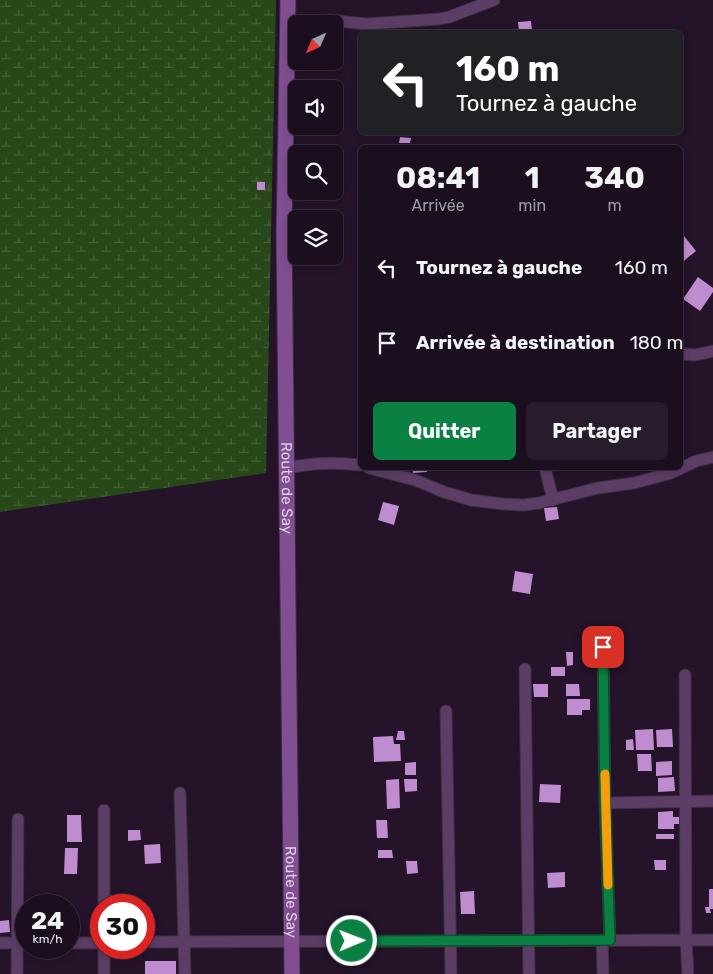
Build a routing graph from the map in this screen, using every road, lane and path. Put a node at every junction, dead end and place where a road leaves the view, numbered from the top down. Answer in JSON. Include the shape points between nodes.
{"nodes":[{"id":1,"x":288,"y":0,"type":"edge"},
{"id":2,"x":494,"y":0,"type":"edge"},
{"id":3,"x":292,"y":15,"type":"edge"},
{"id":4,"x":343,"y":22,"type":"edge"},
{"id":5,"x":292,"y":70,"type":"edge"},
{"id":6,"x":713,"y":351,"type":"edge"},
{"id":7,"x":683,"y":354,"type":"edge"},
{"id":8,"x":713,"y":457,"type":"edge"},
{"id":9,"x":358,"y":465,"type":"edge"},
{"id":10,"x":683,"y":467,"type":"edge"},
{"id":11,"x":286,"y":468,"type":"junction"},
{"id":12,"x":377,"y":470,"type":"edge"},
{"id":13,"x":546,"y":470,"type":"edge"},
{"id":14,"x":677,"y":470,"type":"edge"},
{"id":15,"x":553,"y":500,"type":"junction"},
{"id":16,"x":603,"y":647,"type":"dead end"},
{"id":17,"x":525,"y":669,"type":"dead end"},
{"id":18,"x":685,"y":675,"type":"dead end"},
{"id":19,"x":446,"y":711,"type":"dead end"},
{"id":20,"x":180,"y":793,"type":"dead end"},
{"id":21,"x":713,"y":800,"type":"edge"},
{"id":22,"x":686,"y":801,"type":"junction"},
{"id":23,"x":605,"y":803,"type":"junction"},
{"id":24,"x":104,"y":810,"type":"dead end"},
{"id":25,"x":18,"y":819,"type":"dead end"},
{"id":26,"x":20,"y":894,"type":"edge"},
{"id":27,"x":104,"y":894,"type":"edge"},
{"id":28,"x":451,"y":940,"type":"junction"},
{"id":29,"x":528,"y":940,"type":"junction"},
{"id":30,"x":606,"y":940,"type":"junction"},
{"id":31,"x":686,"y":940,"type":"junction"},
{"id":32,"x":713,"y":940,"type":"edge"},
{"id":33,"x":155,"y":942,"type":"edge"},
{"id":34,"x":184,"y":942,"type":"junction"},
{"id":35,"x":292,"y":942,"type":"junction"},
{"id":36,"x":0,"y":943,"type":"edge"},
{"id":37,"x":15,"y":943,"type":"edge"},
{"id":38,"x":19,"y":959,"type":"edge"},
{"id":39,"x":104,"y":959,"type":"edge"},
{"id":40,"x":17,"y":974,"type":"edge"},
{"id":41,"x":104,"y":974,"type":"edge"},
{"id":42,"x":185,"y":974,"type":"edge"},
{"id":43,"x":292,"y":974,"type":"edge"},
{"id":44,"x":451,"y":974,"type":"edge"},
{"id":45,"x":528,"y":974,"type":"edge"},
{"id":46,"x":603,"y":974,"type":"edge"},
{"id":47,"x":688,"y":974,"type":"edge"}],
"edges":[{"from":1,"to":3,"type":"main road","name":"Route de Say"},
{"from":2,"to":4,"type":"street","via":[[439,19],[366,24]]},
{"from":5,"to":11,"type":"main road","name":"Route de Say","via":[[284,233]]},
{"from":6,"to":7,"type":"street"},
{"from":8,"to":10,"type":"street"},
{"from":9,"to":11,"type":"street","via":[[330,462]]},
{"from":11,"to":35,"type":"main road","name":"Route de Say"},
{"from":12,"to":15,"type":"street","via":[[471,500],[524,505]]},
{"from":13,"to":15,"type":"street"},
{"from":14,"to":15,"type":"street"},
{"from":16,"to":23,"type":"street"},
{"from":17,"to":29,"type":"street"},
{"from":18,"to":22,"type":"street"},
{"from":19,"to":28,"type":"street"},
{"from":20,"to":34,"type":"street"},
{"from":21,"to":22,"type":"street"},
{"from":22,"to":23,"type":"street"},
{"from":22,"to":31,"type":"street"},
{"from":23,"to":30,"type":"street"},
{"from":24,"to":27,"type":"street"},
{"from":25,"to":26,"type":"street"},
{"from":28,"to":29,"type":"street"},
{"from":28,"to":35,"type":"street"},
{"from":28,"to":44,"type":"street"},
{"from":29,"to":30,"type":"street"},
{"from":29,"to":45,"type":"street"},
{"from":30,"to":31,"type":"street"},
{"from":30,"to":46,"type":"street"},
{"from":31,"to":32,"type":"street"},
{"from":31,"to":47,"type":"street"},
{"from":33,"to":34,"type":"street"},
{"from":34,"to":35,"type":"street"},
{"from":34,"to":42,"type":"street"},
{"from":35,"to":43,"type":"main road","name":"Route de Say"},
{"from":36,"to":37,"type":"street"},
{"from":38,"to":40,"type":"street"},
{"from":39,"to":41,"type":"street"}]}
